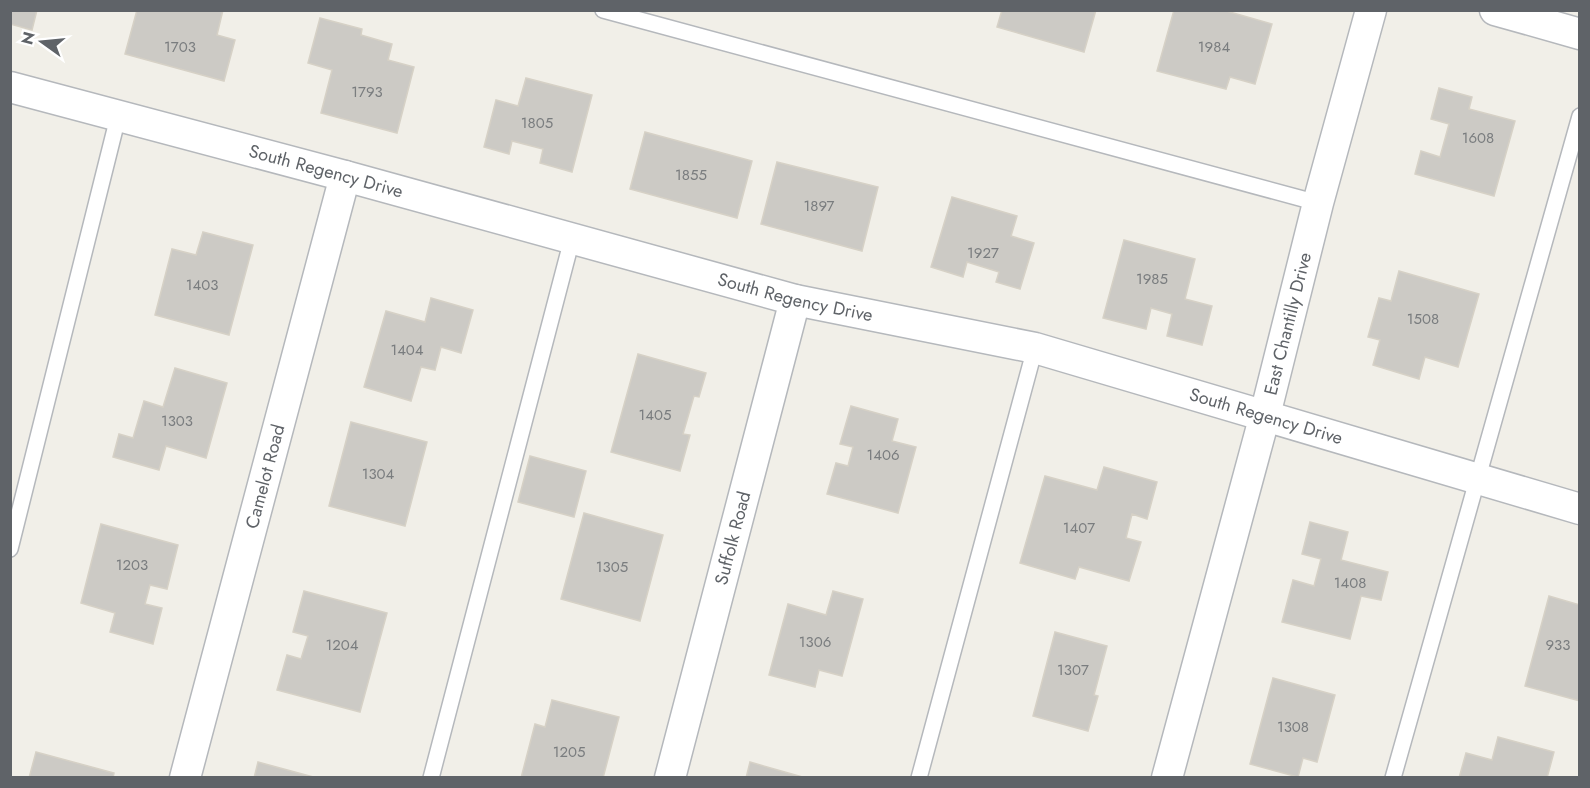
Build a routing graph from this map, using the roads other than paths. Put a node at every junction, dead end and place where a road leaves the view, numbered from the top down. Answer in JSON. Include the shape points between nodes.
{"nodes":[{"id":1,"x":603,"y":10,"type":"edge"},
{"id":2,"x":1371,"y":10,"type":"edge"},
{"id":3,"x":1496,"y":10,"type":"edge"},
{"id":4,"x":1580,"y":34,"type":"edge"},
{"id":5,"x":10,"y":87,"type":"edge"},
{"id":6,"x":1580,"y":116,"type":"edge"},
{"id":7,"x":118,"y":117,"type":"junction"},
{"id":8,"x":345,"y":176,"type":"junction"},
{"id":9,"x":1318,"y":203,"type":"junction"},
{"id":10,"x":572,"y":239,"type":"junction"},
{"id":11,"x":795,"y":300,"type":"junction"},
{"id":12,"x":1035,"y":348,"type":"junction"},
{"id":13,"x":1265,"y":415,"type":"junction"},
{"id":14,"x":1478,"y":478,"type":"junction"},
{"id":15,"x":1580,"y":509,"type":"edge"},
{"id":16,"x":10,"y":549,"type":"edge"},
{"id":17,"x":185,"y":777,"type":"edge"},
{"id":18,"x":431,"y":777,"type":"edge"},
{"id":19,"x":670,"y":777,"type":"edge"},
{"id":20,"x":919,"y":777,"type":"edge"},
{"id":21,"x":1167,"y":777,"type":"edge"},
{"id":22,"x":1393,"y":777,"type":"edge"}],
"edges":[{"from":1,"to":9,"type":"lane"},
{"from":2,"to":9,"type":"street","name":"East Chantilly Drive"},
{"from":3,"to":4,"type":"street"},
{"from":5,"to":7,"type":"street","name":"South Regency Drive"},
{"from":6,"to":14,"type":"lane"},
{"from":7,"to":8,"type":"street","name":"South Regency Drive"},
{"from":7,"to":16,"type":"lane"},
{"from":8,"to":10,"type":"street","name":"South Regency Drive"},
{"from":8,"to":17,"type":"street","name":"Camelot Road"},
{"from":9,"to":13,"type":"street","name":"East Chantilly Drive"},
{"from":10,"to":11,"type":"street","name":"South Regency Drive"},
{"from":10,"to":18,"type":"lane"},
{"from":11,"to":12,"type":"street","name":"South Regency Drive"},
{"from":11,"to":19,"type":"street","name":"Suffolk Road"},
{"from":12,"to":13,"type":"street","name":"South Regency Drive"},
{"from":12,"to":20,"type":"lane"},
{"from":13,"to":14,"type":"street","name":"South Regency Drive"},
{"from":13,"to":21,"type":"street","name":"East Chantilly Drive"},
{"from":14,"to":15,"type":"street","name":"South Regency Drive"},
{"from":14,"to":22,"type":"lane"}]}
